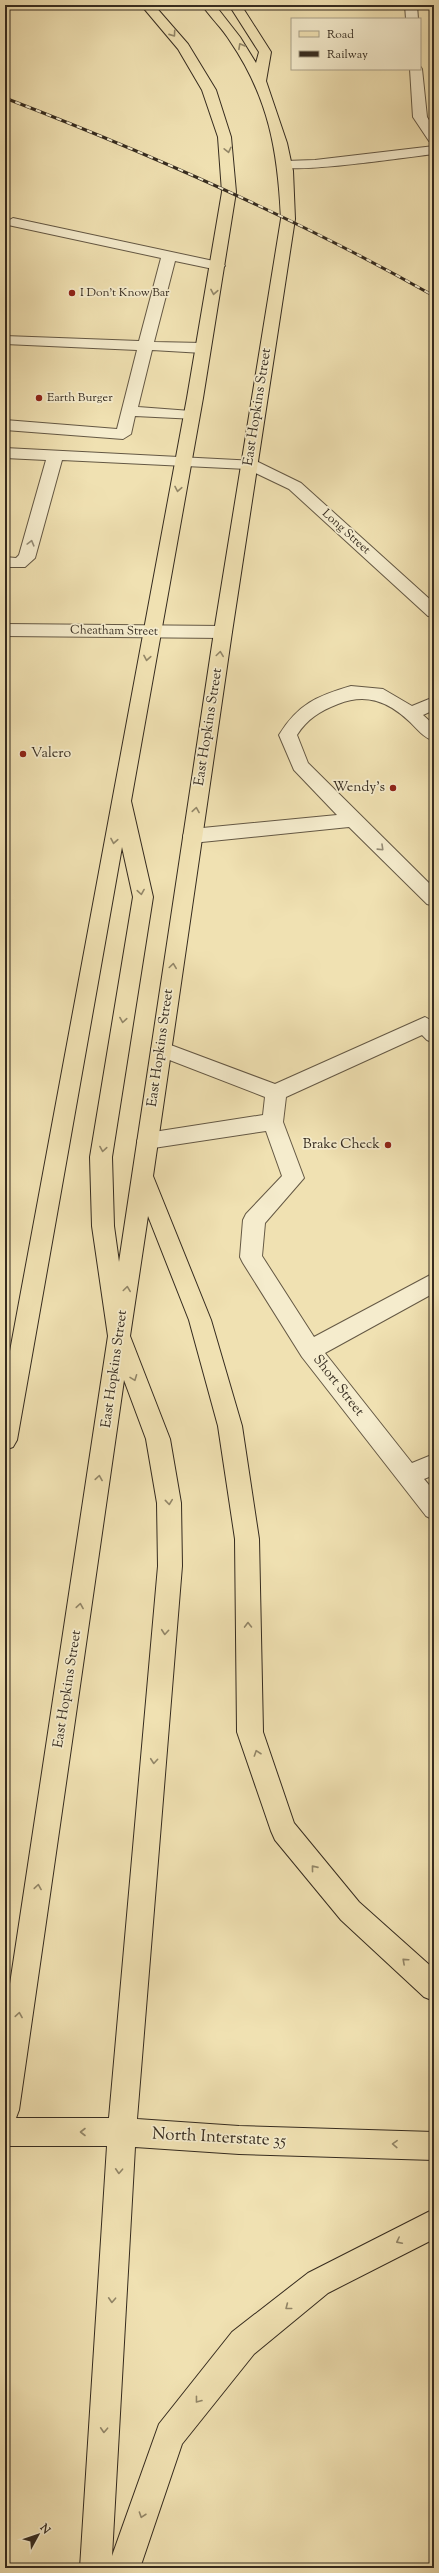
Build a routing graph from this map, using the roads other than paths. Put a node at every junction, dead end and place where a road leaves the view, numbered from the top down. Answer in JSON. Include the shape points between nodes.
{"nodes":[{"id":1,"x":147,"y":5,"type":"edge"},
{"id":2,"x":208,"y":5,"type":"edge"},
{"id":3,"x":235,"y":5,"type":"edge"},
{"id":4,"x":411,"y":5,"type":"edge"},
{"id":5,"x":412,"y":18,"type":"edge"},
{"id":6,"x":416,"y":70,"type":"edge"},
{"id":7,"x":259,"y":81,"type":"junction"},
{"id":8,"x":434,"y":138,"type":"edge"},
{"id":9,"x":434,"y":150,"type":"edge"},
{"id":10,"x":285,"y":165,"type":"junction"},
{"id":11,"x":13,"y":222,"type":"dead end"},
{"id":12,"x":169,"y":255,"type":"junction"},
{"id":13,"x":218,"y":266,"type":"junction"},
{"id":14,"x":5,"y":340,"type":"edge"},
{"id":15,"x":146,"y":345,"type":"junction"},
{"id":16,"x":203,"y":348,"type":"junction"},
{"id":17,"x":129,"y":411,"type":"junction"},
{"id":18,"x":191,"y":416,"type":"junction"},
{"id":19,"x":5,"y":425,"type":"edge"},
{"id":20,"x":5,"y":453,"type":"edge"},
{"id":21,"x":55,"y":456,"type":"junction"},
{"id":22,"x":183,"y":463,"type":"junction"},
{"id":23,"x":250,"y":464,"type":"junction"},
{"id":24,"x":5,"y":562,"type":"edge"},
{"id":25,"x":434,"y":612,"type":"edge"},
{"id":26,"x":5,"y":630,"type":"edge"},
{"id":27,"x":151,"y":632,"type":"junction"},
{"id":28,"x":223,"y":632,"type":"junction"},
{"id":29,"x":434,"y":703,"type":"edge"},
{"id":30,"x":411,"y":713,"type":"junction"},
{"id":31,"x":434,"y":735,"type":"edge"},
{"id":32,"x":121,"y":799,"type":"junction"},
{"id":33,"x":353,"y":820,"type":"junction"},
{"id":34,"x":192,"y":836,"type":"junction"},
{"id":35,"x":434,"y":899,"type":"edge"},
{"id":36,"x":434,"y":1035,"type":"edge"},
{"id":37,"x":161,"y":1049,"type":"junction"},
{"id":38,"x":276,"y":1093,"type":"junction"},
{"id":39,"x":273,"y":1122,"type":"junction"},
{"id":40,"x":147,"y":1141,"type":"junction"},
{"id":41,"x":142,"y":1176,"type":"junction"},
{"id":42,"x":434,"y":1282,"type":"edge"},
{"id":43,"x":120,"y":1341,"type":"junction"},
{"id":44,"x":310,"y":1350,"type":"junction"},
{"id":45,"x":5,"y":1440,"type":"edge"},
{"id":46,"x":434,"y":1464,"type":"edge"},
{"id":47,"x":408,"y":1475,"type":"junction"},
{"id":48,"x":434,"y":1509,"type":"edge"},
{"id":49,"x":434,"y":1987,"type":"edge"},
{"id":50,"x":5,"y":2110,"type":"edge"},
{"id":51,"x":5,"y":2132,"type":"edge"},
{"id":52,"x":122,"y":2132,"type":"junction"},
{"id":53,"x":434,"y":2146,"type":"edge"},
{"id":54,"x":434,"y":2223,"type":"edge"},
{"id":55,"x":96,"y":2568,"type":"edge"},
{"id":56,"x":124,"y":2568,"type":"edge"}],
"edges":[{"from":1,"to":13,"type":"main road","one_way":true,"via":[[169,28],[204,76],[218,108],[229,158],[229,192]]},
{"from":7,"to":2,"type":"main road","name":"East Hopkins Street","one_way":true,"via":[[238,41]]},
{"from":3,"to":7,"type":"main road","via":[[265,52]]},
{"from":4,"to":5,"type":"street"},
{"from":6,"to":8,"type":"street","via":[[420,117]]},
{"from":7,"to":10,"type":"main road","name":"East Hopkins Street"},
{"from":9,"to":10,"type":"street","via":[[315,164]]},
{"from":10,"to":23,"type":"main road","name":"East Hopkins Street","via":[[288,219]]},
{"from":11,"to":12,"type":"street"},
{"from":12,"to":13,"type":"street"},
{"from":12,"to":15,"type":"street"},
{"from":13,"to":16,"type":"main road","one_way":true},
{"from":14,"to":15,"type":"street"},
{"from":15,"to":16,"type":"street"},
{"from":15,"to":17,"type":"street"},
{"from":16,"to":18,"type":"main road"},
{"from":17,"to":18,"type":"street"},
{"from":17,"to":19,"type":"street","via":[[123,434]]},
{"from":18,"to":22,"type":"main road"},
{"from":20,"to":21,"type":"street"},
{"from":21,"to":22,"type":"street"},
{"from":24,"to":21,"type":"street","one_way":true,"via":[[19,563],[27,558]]},
{"from":22,"to":23,"type":"street"},
{"from":22,"to":27,"type":"main road","one_way":true},
{"from":23,"to":25,"type":"street","name":"Long Street","via":[[295,486]]},
{"from":23,"to":28,"type":"main road","name":"East Hopkins Street"},
{"from":26,"to":27,"type":"street","name":"Cheatham Street"},
{"from":27,"to":28,"type":"street","name":"Cheatham Street"},
{"from":27,"to":32,"type":"main road","one_way":true},
{"from":34,"to":28,"type":"main road","name":"East Hopkins Street","one_way":true},
{"from":29,"to":30,"type":"street"},
{"from":30,"to":31,"type":"street"},
{"from":30,"to":33,"type":"street","via":[[377,693],[351,692],[315,706],[298,719],[288,735],[300,766]]},
{"from":32,"to":43,"type":"main road","one_way":true,"via":[[142,897],[101,1157],[103,1226]]},
{"from":32,"to":45,"type":"main road","one_way":true},
{"from":33,"to":34,"type":"street"},
{"from":33,"to":35,"type":"street","one_way":true},
{"from":37,"to":34,"type":"main road","name":"East Hopkins Street","one_way":true},
{"from":36,"to":38,"type":"street","via":[[424,1025]]},
{"from":37,"to":38,"type":"street"},
{"from":37,"to":40,"type":"main road","name":"East Hopkins Street"},
{"from":38,"to":39,"type":"street"},
{"from":39,"to":40,"type":"street"},
{"from":39,"to":44,"type":"street","name":"Short Street","via":[[293,1178],[254,1220],[251,1257]]},
{"from":40,"to":41,"type":"main road","name":"East Hopkins Street"},
{"from":43,"to":41,"type":"main road","name":"East Hopkins Street","one_way":true},
{"from":49,"to":41,"type":"main road","one_way":true,"via":[[350,1911],[284,1831],[250,1732],[247,1539],[230,1426],[200,1320]]},
{"from":42,"to":44,"type":"street"},
{"from":50,"to":43,"type":"main road","name":"East Hopkins Street","one_way":true},
{"from":43,"to":52,"type":"main road","one_way":true,"via":[[158,1439],[169,1503],[170,1566]]},
{"from":44,"to":47,"type":"street","name":"Short Street"},
{"from":46,"to":47,"type":"street"},
{"from":47,"to":48,"type":"street","name":"Short Street"},
{"from":52,"to":51,"type":"main road","name":"North Interstate 35","one_way":true},
{"from":53,"to":52,"type":"main road","name":"North Interstate 35","one_way":true,"via":[[239,2140]]},
{"from":52,"to":55,"type":"main road","one_way":true},
{"from":54,"to":56,"type":"main road","one_way":true,"via":[[318,2283],[243,2343],[170,2435]]}]}
